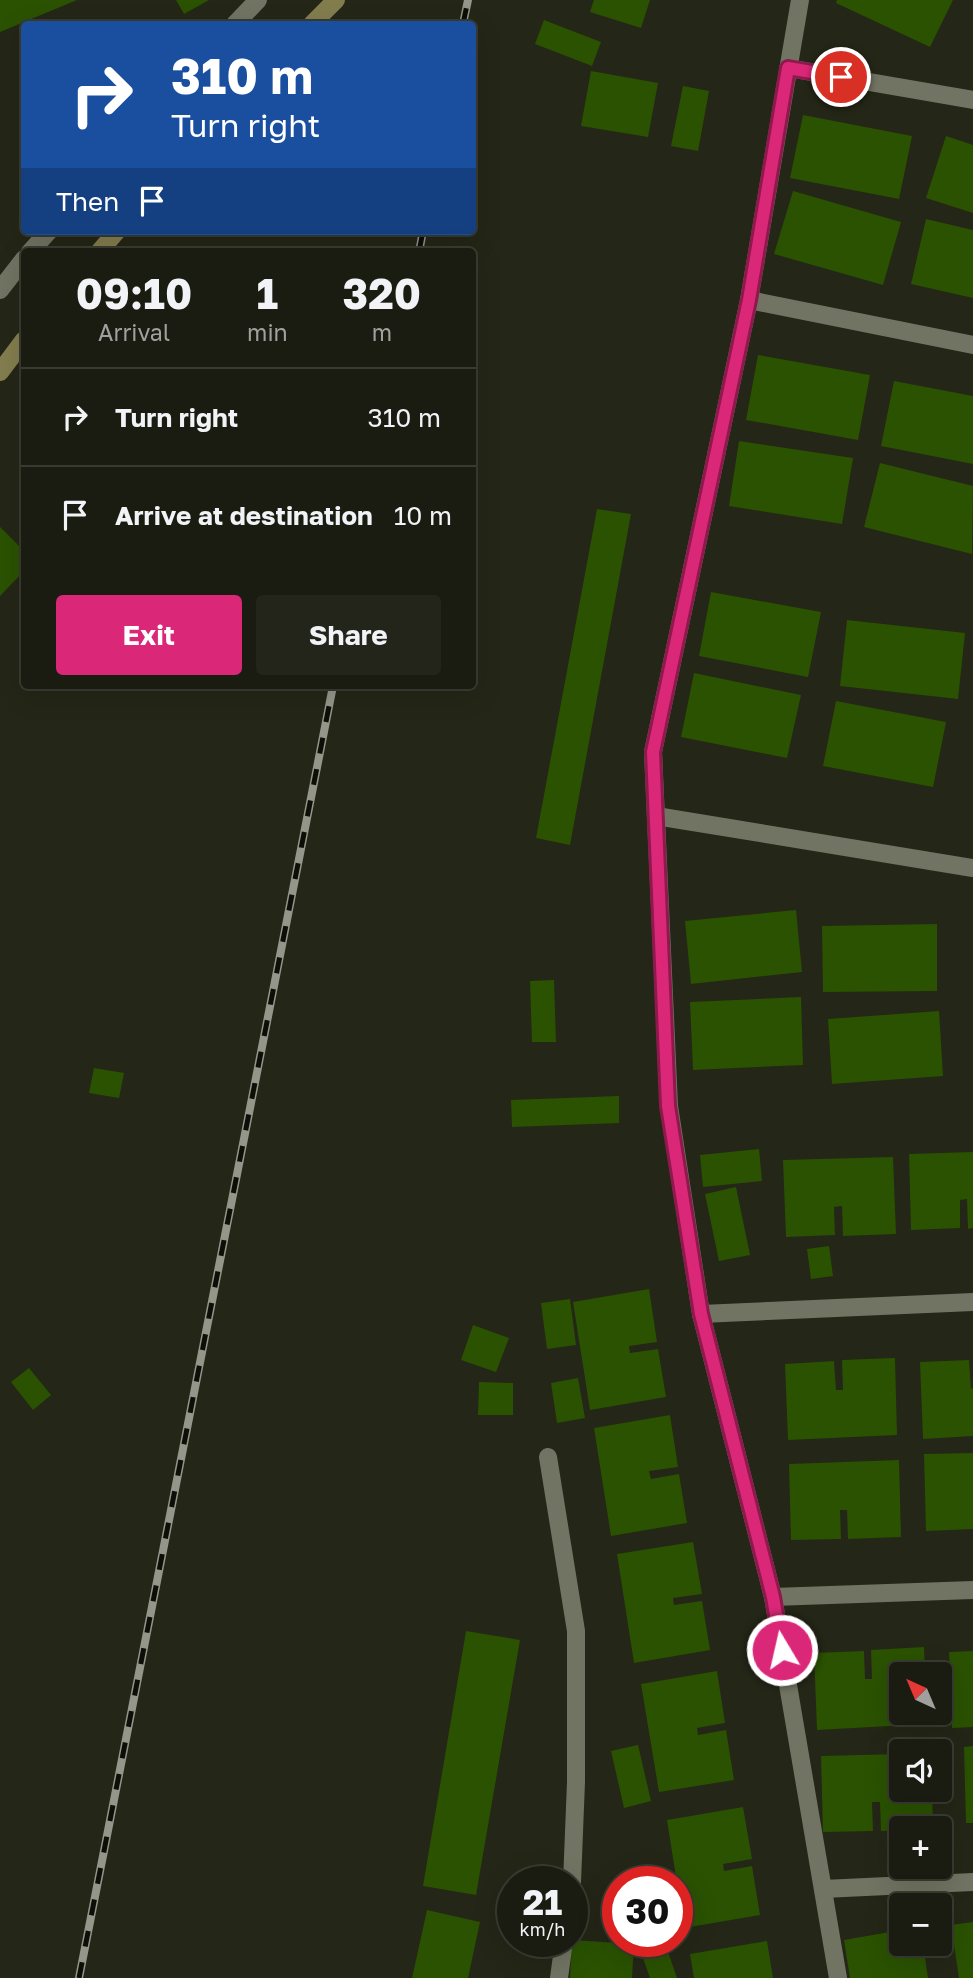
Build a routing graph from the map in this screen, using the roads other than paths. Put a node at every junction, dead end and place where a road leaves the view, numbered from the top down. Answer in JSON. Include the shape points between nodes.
{"nodes":[{"id":1,"x":258,"y":0,"type":"edge"},
{"id":2,"x":335,"y":0,"type":"edge"},
{"id":3,"x":800,"y":0,"type":"edge"},
{"id":4,"x":238,"y":21,"type":"edge"},
{"id":5,"x":315,"y":21,"type":"edge"},
{"id":6,"x":788,"y":68,"type":"junction"},
{"id":7,"x":973,"y":100,"type":"edge"},
{"id":8,"x":45,"y":235,"type":"edge"},
{"id":9,"x":34,"y":248,"type":"edge"},
{"id":10,"x":21,"y":263,"type":"edge"},
{"id":11,"x":0,"y":290,"type":"edge"},
{"id":12,"x":749,"y":300,"type":"junction"},
{"id":13,"x":21,"y":344,"type":"edge"},
{"id":14,"x":973,"y":345,"type":"edge"},
{"id":15,"x":0,"y":372,"type":"edge"},
{"id":16,"x":656,"y":816,"type":"junction"},
{"id":17,"x":973,"y":868,"type":"edge"},
{"id":18,"x":973,"y":1302,"type":"edge"},
{"id":19,"x":701,"y":1314,"type":"junction"},
{"id":20,"x":548,"y":1457,"type":"dead end"},
{"id":21,"x":973,"y":1590,"type":"edge"},
{"id":22,"x":773,"y":1597,"type":"junction"},
{"id":23,"x":573,"y":1866,"type":"edge"},
{"id":24,"x":973,"y":1882,"type":"edge"},
{"id":25,"x":822,"y":1889,"type":"junction"},
{"id":26,"x":562,"y":1957,"type":"edge"},
{"id":27,"x":559,"y":1978,"type":"edge"},
{"id":28,"x":838,"y":1978,"type":"edge"}],
"edges":[{"from":1,"to":4,"type":"street"},
{"from":2,"to":5,"type":"main road"},
{"from":3,"to":6,"type":"street"},
{"from":6,"to":7,"type":"street"},
{"from":6,"to":12,"type":"street"},
{"from":8,"to":9,"type":"street"},
{"from":10,"to":11,"type":"street"},
{"from":12,"to":14,"type":"street"},
{"from":12,"to":16,"type":"street","via":[[653,752]]},
{"from":13,"to":15,"type":"main road"},
{"from":16,"to":17,"type":"street"},
{"from":16,"to":19,"type":"street","via":[[668,1106]]},
{"from":18,"to":19,"type":"street"},
{"from":19,"to":22,"type":"street"},
{"from":20,"to":23,"type":"street","via":[[576,1631]]},
{"from":21,"to":22,"type":"street"},
{"from":22,"to":25,"type":"street"},
{"from":24,"to":25,"type":"street"},
{"from":25,"to":28,"type":"street"},
{"from":26,"to":27,"type":"street"}]}
